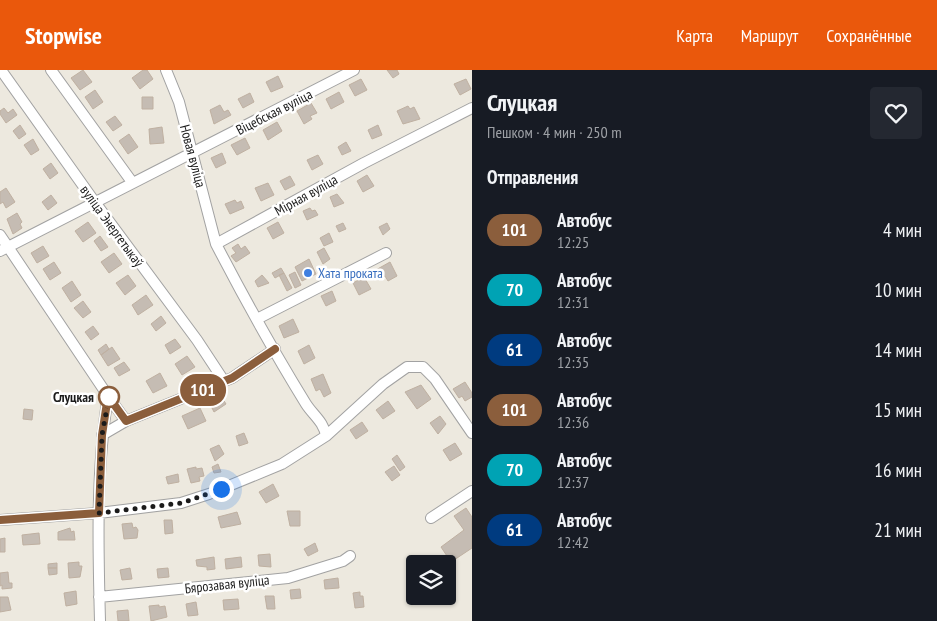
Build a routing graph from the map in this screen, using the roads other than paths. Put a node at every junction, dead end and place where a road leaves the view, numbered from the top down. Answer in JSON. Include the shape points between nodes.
{"nodes":[{"id":1,"x":1,"y":70,"type":"edge"},
{"id":2,"x":51,"y":70,"type":"edge"},
{"id":3,"x":166,"y":70,"type":"edge"},
{"id":4,"x":354,"y":70,"type":"edge"},
{"id":5,"x":472,"y":108,"type":"edge"},
{"id":6,"x":193,"y":153,"type":"junction"},
{"id":7,"x":132,"y":182,"type":"junction"},
{"id":8,"x":94,"y":202,"type":"junction"},
{"id":9,"x":0,"y":235,"type":"edge"},
{"id":10,"x":216,"y":244,"type":"junction"},
{"id":11,"x":4,"y":249,"type":"edge"},
{"id":12,"x":386,"y":253,"type":"dead end"},
{"id":13,"x":257,"y":319,"type":"junction"},
{"id":14,"x":275,"y":349,"type":"junction"},
{"id":15,"x":224,"y":382,"type":"junction"},
{"id":16,"x":108,"y":396,"type":"junction"},
{"id":17,"x":126,"y":421,"type":"junction"},
{"id":18,"x":472,"y":433,"type":"edge"},
{"id":19,"x":102,"y":435,"type":"junction"},
{"id":20,"x":326,"y":436,"type":"junction"},
{"id":21,"x":472,"y":491,"type":"edge"},
{"id":22,"x":99,"y":513,"type":"junction"},
{"id":23,"x":431,"y":518,"type":"dead end"},
{"id":24,"x":0,"y":520,"type":"edge"},
{"id":25,"x":350,"y":556,"type":"dead end"},
{"id":26,"x":99,"y":597,"type":"junction"},
{"id":27,"x":100,"y":621,"type":"edge"}],
"edges":[{"from":1,"to":8,"type":"street","name":"вуліца Энергетыкаў"},
{"from":2,"to":7,"type":"street"},
{"from":3,"to":6,"type":"street","name":"Новая вуліца"},
{"from":4,"to":6,"type":"street","name":"Віцебская вуліца"},
{"from":5,"to":10,"type":"street","name":"Мірная вуліца"},
{"from":6,"to":7,"type":"street","name":"Віцебская вуліца"},
{"from":6,"to":10,"type":"street","name":"Новая вуліца"},
{"from":7,"to":8,"type":"street","name":"Віцебская вуліца"},
{"from":8,"to":11,"type":"street","name":"Віцебская вуліца"},
{"from":8,"to":15,"type":"street","name":"вуліца Энергетыкаў","via":[[197,340]]},
{"from":9,"to":11,"type":"street"},
{"from":10,"to":13,"type":"street"},
{"from":11,"to":16,"type":"street"},
{"from":12,"to":13,"type":"street"},
{"from":13,"to":14,"type":"street"},
{"from":14,"to":15,"type":"street"},
{"from":14,"to":20,"type":"street"},
{"from":15,"to":17,"type":"street"},
{"from":16,"to":17,"type":"street"},
{"from":16,"to":19,"type":"street"},
{"from":17,"to":19,"type":"street"},
{"from":18,"to":20,"type":"street","via":[[435,379],[423,367],[407,367],[383,384]]},
{"from":19,"to":22,"type":"street"},
{"from":20,"to":22,"type":"street","via":[[282,464],[182,503]]},
{"from":21,"to":23,"type":"street"},
{"from":22,"to":24,"type":"street"},
{"from":22,"to":26,"type":"street"},
{"from":25,"to":26,"type":"street","name":"Бярозавая вуліца","via":[[288,578]]},
{"from":26,"to":27,"type":"street"}]}
